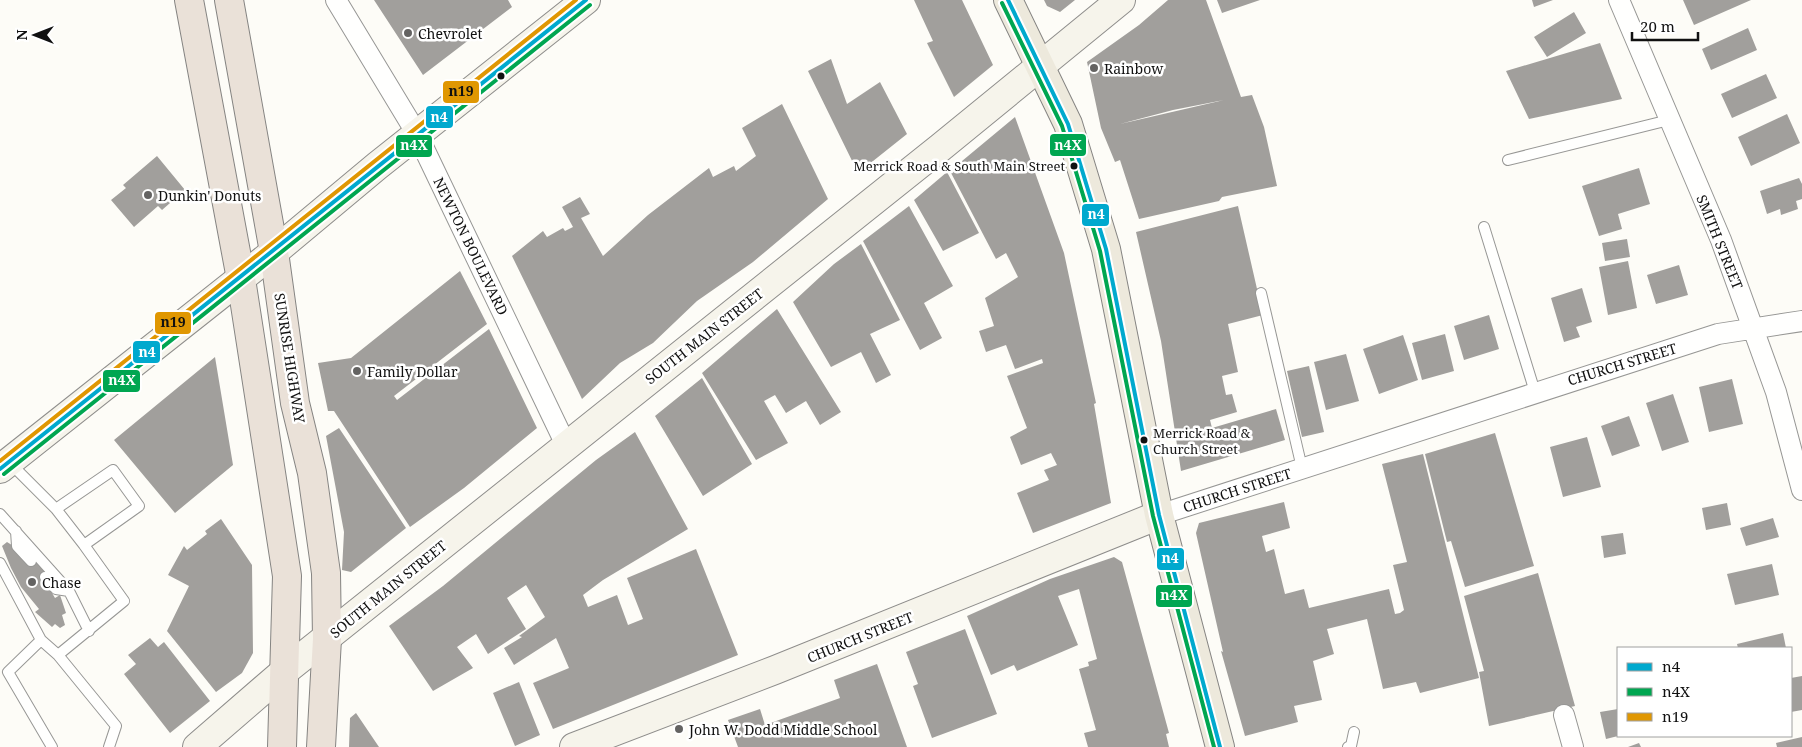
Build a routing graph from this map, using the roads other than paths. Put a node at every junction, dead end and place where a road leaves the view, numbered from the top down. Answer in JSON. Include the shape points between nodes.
{"nodes":[{"id":1,"x":189,"y":0,"type":"edge"},
{"id":2,"x":229,"y":0,"type":"edge"},
{"id":3,"x":336,"y":0,"type":"edge"},
{"id":4,"x":586,"y":0,"type":"edge"},
{"id":5,"x":1008,"y":0,"type":"edge"},
{"id":6,"x":1121,"y":0,"type":"edge"},
{"id":7,"x":1619,"y":0,"type":"edge"},
{"id":8,"x":1040,"y":68,"type":"junction"},
{"id":9,"x":1669,"y":120,"type":"junction"},
{"id":10,"x":417,"y":134,"type":"junction"},
{"id":11,"x":1508,"y":160,"type":"dead end"},
{"id":12,"x":1484,"y":227,"type":"dead end"},
{"id":13,"x":274,"y":252,"type":"junction"},
{"id":14,"x":241,"y":279,"type":"junction"},
{"id":15,"x":1261,"y":293,"type":"dead end"},
{"id":16,"x":1802,"y":321,"type":"edge"},
{"id":17,"x":1754,"y":330,"type":"junction"},
{"id":18,"x":1535,"y":392,"type":"junction"},
{"id":19,"x":566,"y":445,"type":"junction"},
{"id":20,"x":4,"y":466,"type":"edge"},
{"id":21,"x":1302,"y":468,"type":"junction"},
{"id":22,"x":1802,"y":490,"type":"edge"},
{"id":23,"x":56,"y":509,"type":"junction"},
{"id":24,"x":0,"y":514,"type":"edge"},
{"id":25,"x":1159,"y":515,"type":"junction"},
{"id":26,"x":16,"y":531,"type":"junction"},
{"id":27,"x":84,"y":545,"type":"junction"},
{"id":28,"x":31,"y":561,"type":"dead end"},
{"id":29,"x":0,"y":563,"type":"edge"},
{"id":30,"x":45,"y":577,"type":"dead end"},
{"id":31,"x":68,"y":590,"type":"junction"},
{"id":32,"x":89,"y":631,"type":"junction"},
{"id":33,"x":327,"y":639,"type":"junction"},
{"id":34,"x":41,"y":640,"type":"junction"},
{"id":35,"x":58,"y":655,"type":"junction"},
{"id":36,"x":286,"y":670,"type":"junction"},
{"id":37,"x":1564,"y":715,"type":"dead end"},
{"id":38,"x":1354,"y":732,"type":"dead end"},
{"id":39,"x":52,"y":747,"type":"edge"},
{"id":40,"x":109,"y":747,"type":"edge"},
{"id":41,"x":196,"y":747,"type":"edge"},
{"id":42,"x":282,"y":747,"type":"edge"},
{"id":43,"x":322,"y":747,"type":"edge"},
{"id":44,"x":574,"y":747,"type":"edge"},
{"id":45,"x":1220,"y":747,"type":"edge"},
{"id":46,"x":1348,"y":747,"type":"edge"},
{"id":47,"x":1574,"y":747,"type":"edge"}],
"edges":[{"from":1,"to":14,"type":"highway"},
{"from":2,"to":13,"type":"highway","name":"SUNRISE HIGHWAY"},
{"from":3,"to":10,"type":"street","name":"NEWTON BOULEVARD"},
{"from":4,"to":10,"type":"street"},
{"from":5,"to":8,"type":"main road"},
{"from":6,"to":8,"type":"street","name":"SOUTH MAIN STREET"},
{"from":7,"to":9,"type":"street","name":"SMITH STREET"},
{"from":8,"to":19,"type":"street","name":"SOUTH MAIN STREET"},
{"from":8,"to":25,"type":"main road","via":[[1068,124],[1106,250]]},
{"from":9,"to":11,"type":"lane"},
{"from":9,"to":17,"type":"street","name":"SMITH STREET","via":[[1721,240]]},
{"from":10,"to":13,"type":"street"},
{"from":10,"to":19,"type":"street","name":"NEWTON BOULEVARD"},
{"from":12,"to":18,"type":"lane"},
{"from":13,"to":14,"type":"street"},
{"from":13,"to":33,"type":"highway","name":"SUNRISE HIGHWAY","via":[[294,402],[312,473],[326,573]]},
{"from":14,"to":20,"type":"street"},
{"from":14,"to":36,"type":"highway","via":[[287,576]]},
{"from":15,"to":21,"type":"lane"},
{"from":16,"to":17,"type":"street","name":"CHURCH STREET"},
{"from":17,"to":18,"type":"street","name":"CHURCH STREET","via":[[1718,334]]},
{"from":17,"to":22,"type":"street","name":"SMITH STREET","via":[[1776,392]]},
{"from":18,"to":21,"type":"street","name":"CHURCH STREET"},
{"from":19,"to":33,"type":"street","name":"SOUTH MAIN STREET"},
{"from":20,"to":23,"type":"lane"},
{"from":21,"to":25,"type":"street","name":"CHURCH STREET"},
{"from":23,"to":27,"type":"lane"},
{"from":23,"to":27,"type":"lane","via":[[113,470],[139,506]]},
{"from":24,"to":26,"type":"lane"},
{"from":25,"to":44,"type":"street","name":"CHURCH STREET","via":[[784,667]]},
{"from":25,"to":45,"type":"main road"},
{"from":26,"to":28,"type":"lane","via":[[18,546]]},
{"from":26,"to":31,"type":"lane"},
{"from":27,"to":32,"type":"lane","via":[[124,601]]},
{"from":29,"to":34,"type":"lane"},
{"from":30,"to":31,"type":"lane","via":[[56,589]]},
{"from":31,"to":32,"type":"lane"},
{"from":32,"to":35,"type":"lane"},
{"from":33,"to":36,"type":"street","name":"SOUTH MAIN STREET"},
{"from":33,"to":43,"type":"highway","name":"SUNRISE HIGHWAY"},
{"from":34,"to":35,"type":"lane"},
{"from":34,"to":39,"type":"lane","via":[[8,672]]},
{"from":35,"to":40,"type":"lane","via":[[116,726]]},
{"from":36,"to":41,"type":"street","name":"SOUTH MAIN STREET"},
{"from":36,"to":42,"type":"highway"},
{"from":37,"to":47,"type":"street"},
{"from":38,"to":46,"type":"lane"}]}
